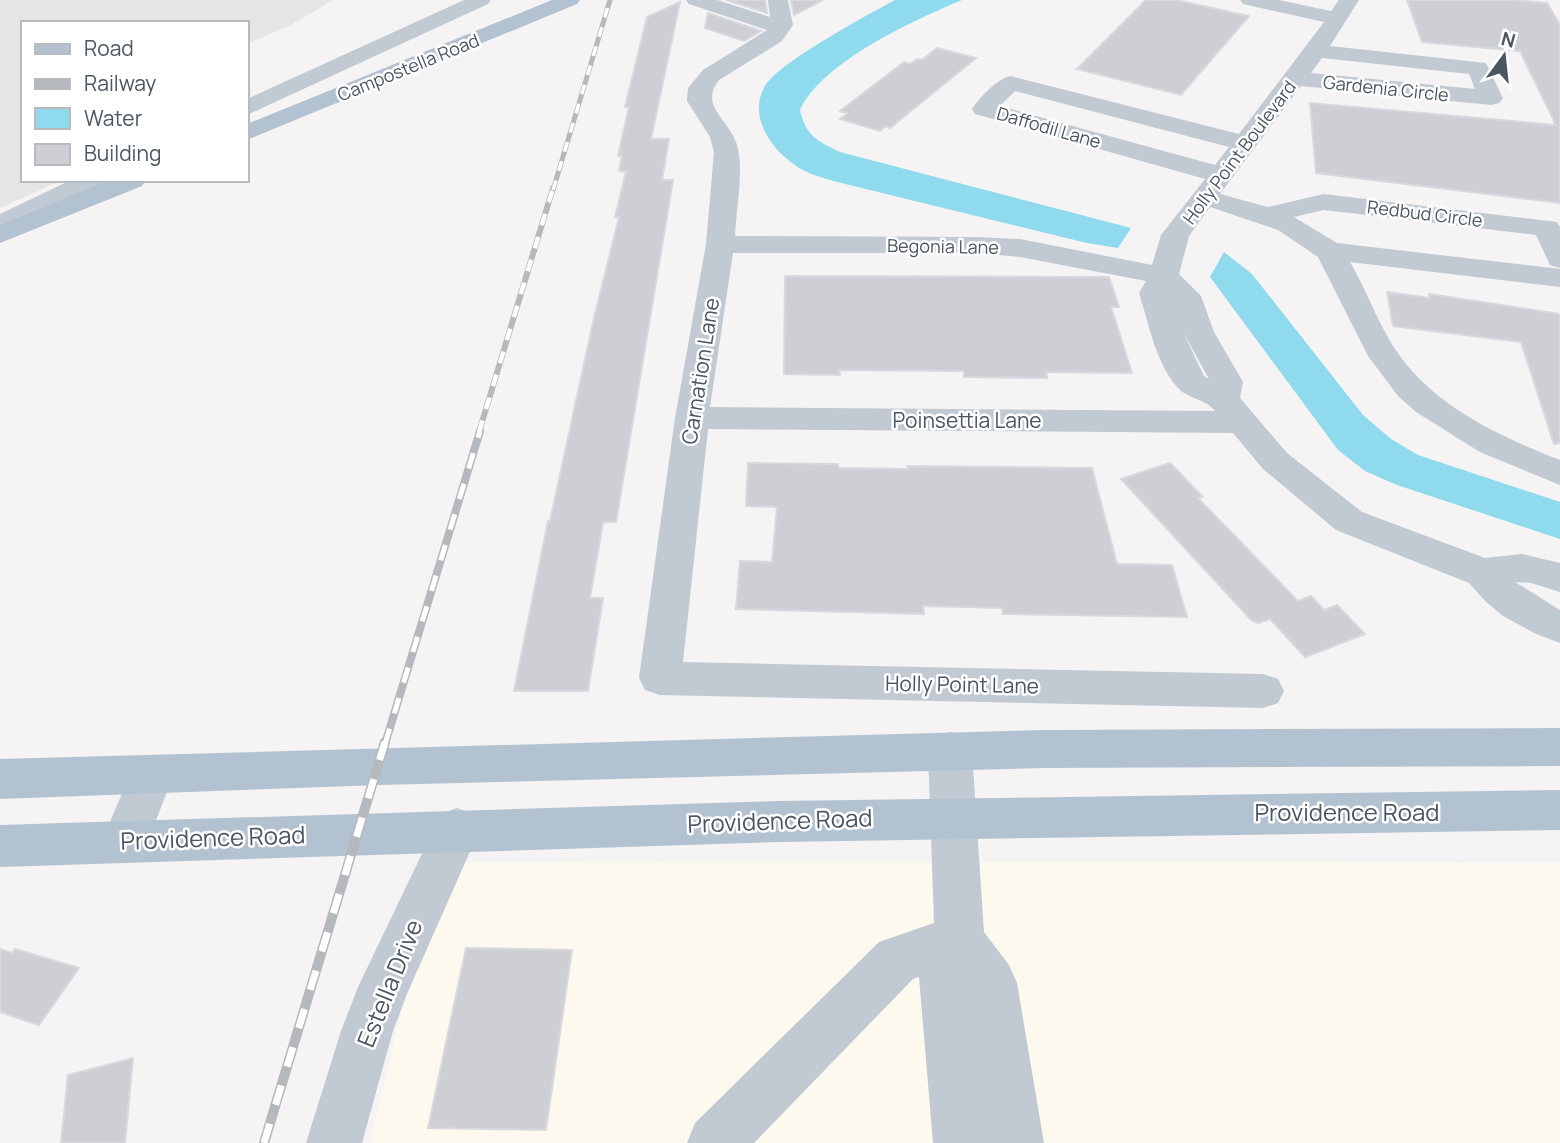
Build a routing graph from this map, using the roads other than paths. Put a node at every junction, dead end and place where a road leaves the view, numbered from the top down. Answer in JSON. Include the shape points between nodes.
{"nodes":[{"id":1,"x":481,"y":0,"type":"edge"},
{"id":2,"x":696,"y":0,"type":"edge"},
{"id":3,"x":778,"y":0,"type":"edge"},
{"id":4,"x":1250,"y":0,"type":"edge"},
{"id":5,"x":561,"y":4,"type":"edge"},
{"id":6,"x":1343,"y":10,"type":"edge"},
{"id":7,"x":780,"y":27,"type":"junction"},
{"id":8,"x":1316,"y":51,"type":"junction"},
{"id":9,"x":1295,"y":78,"type":"junction"},
{"id":10,"x":248,"y":108,"type":"edge"},
{"id":11,"x":248,"y":133,"type":"edge"},
{"id":12,"x":1244,"y":143,"type":"junction"},
{"id":13,"x":89,"y":182,"type":"edge"},
{"id":14,"x":128,"y":182,"type":"edge"},
{"id":15,"x":1213,"y":187,"type":"junction"},
{"id":16,"x":1271,"y":214,"type":"junction"},
{"id":17,"x":0,"y":224,"type":"edge"},
{"id":18,"x":0,"y":235,"type":"edge"},
{"id":19,"x":720,"y":244,"type":"junction"},
{"id":20,"x":1328,"y":251,"type":"junction"},
{"id":21,"x":1560,"y":259,"type":"edge"},
{"id":22,"x":1164,"y":276,"type":"junction"},
{"id":23,"x":1560,"y":278,"type":"edge"},
{"id":24,"x":1233,"y":410,"type":"junction"},
{"id":25,"x":692,"y":418,"type":"junction"},
{"id":26,"x":1560,"y":472,"type":"edge"},
{"id":27,"x":1483,"y":573,"type":"junction"},
{"id":28,"x":1560,"y":578,"type":"edge"},
{"id":29,"x":1560,"y":627,"type":"edge"},
{"id":30,"x":660,"y":678,"type":"joint"},
{"id":31,"x":1264,"y":691,"type":"dead end"},
{"id":32,"x":1560,"y":747,"type":"edge"},
{"id":33,"x":950,"y":751,"type":"junction"},
{"id":34,"x":152,"y":774,"type":"junction"},
{"id":35,"x":0,"y":779,"type":"edge"},
{"id":36,"x":1560,"y":810,"type":"edge"},
{"id":37,"x":954,"y":816,"type":"junction"},
{"id":38,"x":457,"y":828,"type":"junction"},
{"id":39,"x":125,"y":841,"type":"junction"},
{"id":40,"x":0,"y":846,"type":"edge"},
{"id":41,"x":960,"y":940,"type":"junction"},
{"id":42,"x":334,"y":1143,"type":"edge"},
{"id":43,"x":715,"y":1143,"type":"edge"},
{"id":44,"x":961,"y":1143,"type":"edge"},
{"id":45,"x":1016,"y":1143,"type":"edge"}],
"edges":[{"from":1,"to":10,"type":"street"},
{"from":2,"to":7,"type":"street"},
{"from":3,"to":7,"type":"street"},
{"from":4,"to":6,"type":"street"},
{"from":5,"to":11,"type":"main road","name":"Campostella Road"},
{"from":6,"to":8,"type":"street","name":"Holly Point Boulevard"},
{"from":7,"to":19,"type":"street","name":"Carnation Lane","via":[[774,36],[710,75],[700,89],[699,101],[727,152]]},
{"from":8,"to":9,"type":"street","name":"Holly Point Boulevard"},
{"from":8,"to":9,"type":"street","name":"Gardenia Circle","via":[[1478,68],[1491,98]]},
{"from":9,"to":12,"type":"street","name":"Holly Point Boulevard"},
{"from":12,"to":15,"type":"street","name":"Holly Point Boulevard"},
{"from":12,"to":15,"type":"street","name":"Daffodil Lane","via":[[1010,83],[984,109]]},
{"from":13,"to":17,"type":"street"},
{"from":14,"to":18,"type":"main road"},
{"from":15,"to":16,"type":"street"},
{"from":15,"to":22,"type":"street","name":"Holly Point Boulevard","via":[[1175,235]]},
{"from":16,"to":20,"type":"street"},
{"from":16,"to":21,"type":"street","name":"Redbud Circle","via":[[1324,202],[1547,228]]},
{"from":19,"to":22,"type":"street","name":"Begonia Lane","via":[[978,244]]},
{"from":19,"to":25,"type":"street","name":"Carnation Lane"},
{"from":20,"to":23,"type":"street"},
{"from":20,"to":26,"type":"street","via":[[1364,324],[1394,371],[1431,408],[1480,438]]},
{"from":22,"to":24,"type":"street","name":"Holly Point Boulevard","via":[[1154,293],[1173,350],[1191,383]]},
{"from":24,"to":25,"type":"street","name":"Poinsettia Lane"},
{"from":24,"to":27,"type":"street","name":"Holly Point Boulevard","via":[[1275,461],[1349,521]]},
{"from":25,"to":30,"type":"street","name":"Carnation Lane"},
{"from":27,"to":28,"type":"street","via":[[1508,566],[1533,568]]},
{"from":27,"to":29,"type":"street","name":"Holly Point Boulevard","via":[[1496,590],[1526,612]]},
{"from":30,"to":31,"type":"street","name":"Holly Point Lane"},
{"from":32,"to":33,"type":"main road"},
{"from":33,"to":34,"type":"main road"},
{"from":33,"to":37,"type":"street"},
{"from":34,"to":35,"type":"main road"},
{"from":34,"to":39,"type":"street"},
{"from":36,"to":37,"type":"main road","name":"Providence Road"},
{"from":37,"to":38,"type":"main road","name":"Providence Road"},
{"from":37,"to":41,"type":"street"},
{"from":38,"to":39,"type":"main road","name":"Providence Road"},
{"from":38,"to":42,"type":"street","name":"Estella Drive","via":[[380,998]]},
{"from":39,"to":40,"type":"main road","name":"Providence Road"},
{"from":41,"to":43,"type":"street","via":[[897,959]]},
{"from":41,"to":44,"type":"street","via":[[944,978]]},
{"from":41,"to":45,"type":"street","via":[[991,983]]}]}
